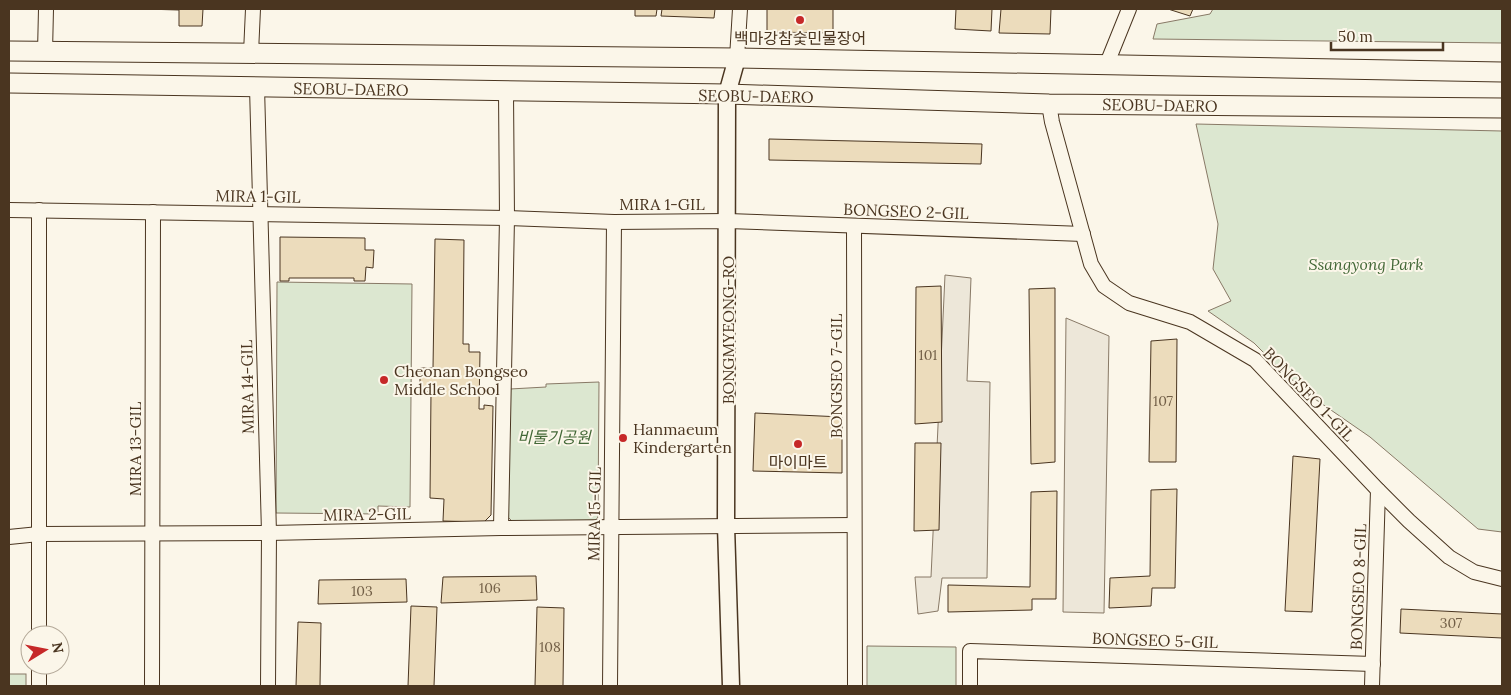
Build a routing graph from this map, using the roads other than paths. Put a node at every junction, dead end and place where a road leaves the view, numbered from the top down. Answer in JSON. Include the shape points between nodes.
{"nodes":[{"id":1,"x":46,"y":9,"type":"edge"},
{"id":2,"x":253,"y":9,"type":"edge"},
{"id":3,"x":740,"y":9,"type":"edge"},
{"id":4,"x":1129,"y":9,"type":"edge"},
{"id":5,"x":9,"y":51,"type":"edge"},
{"id":6,"x":45,"y":52,"type":"junction"},
{"id":7,"x":251,"y":54,"type":"junction"},
{"id":8,"x":737,"y":58,"type":"junction"},
{"id":9,"x":1106,"y":66,"type":"junction"},
{"id":10,"x":1502,"y":72,"type":"edge"},
{"id":11,"x":9,"y":83,"type":"edge"},
{"id":12,"x":257,"y":87,"type":"junction"},
{"id":13,"x":506,"y":92,"type":"junction"},
{"id":14,"x":727,"y":94,"type":"junction"},
{"id":15,"x":1050,"y":104,"type":"junction"},
{"id":16,"x":1502,"y":108,"type":"edge"},
{"id":17,"x":9,"y":210,"type":"edge"},
{"id":18,"x":39,"y":210,"type":"junction"},
{"id":19,"x":153,"y":212,"type":"junction"},
{"id":20,"x":261,"y":214,"type":"junction"},
{"id":21,"x":507,"y":218,"type":"junction"},
{"id":22,"x":614,"y":222,"type":"junction"},
{"id":23,"x":728,"y":222,"type":"junction"},
{"id":24,"x":854,"y":226,"type":"junction"},
{"id":25,"x":1083,"y":234,"type":"junction"},
{"id":26,"x":1378,"y":490,"type":"junction"},
{"id":27,"x":854,"y":525,"type":"junction"},
{"id":28,"x":726,"y":526,"type":"junction"},
{"id":29,"x":612,"y":527,"type":"junction"},
{"id":30,"x":501,"y":528,"type":"junction"},
{"id":31,"x":152,"y":533,"type":"junction"},
{"id":32,"x":39,"y":534,"type":"junction"},
{"id":33,"x":269,"y":534,"type":"junction"},
{"id":34,"x":9,"y":537,"type":"edge"},
{"id":35,"x":1502,"y":579,"type":"edge"},
{"id":36,"x":39,"y":625,"type":"edge"},
{"id":37,"x":1373,"y":664,"type":"junction"},
{"id":38,"x":152,"y":686,"type":"edge"},
{"id":39,"x":268,"y":686,"type":"edge"},
{"id":40,"x":610,"y":686,"type":"edge"},
{"id":41,"x":731,"y":686,"type":"edge"},
{"id":42,"x":855,"y":686,"type":"edge"},
{"id":43,"x":970,"y":686,"type":"edge"},
{"id":44,"x":1372,"y":686,"type":"edge"}],
"edges":[{"from":1,"to":6,"type":"street"},
{"from":2,"to":7,"type":"street"},
{"from":3,"to":8,"type":"street"},
{"from":4,"to":9,"type":"street"},
{"from":5,"to":6,"type":"main road"},
{"from":6,"to":7,"type":"main road"},
{"from":7,"to":8,"type":"main road"},
{"from":8,"to":9,"type":"main road"},
{"from":8,"to":14,"type":"street","name":"BONGMYEONG-RO"},
{"from":9,"to":10,"type":"main road"},
{"from":11,"to":12,"type":"main road","name":"SEOBU-DAERO"},
{"from":12,"to":13,"type":"main road","name":"SEOBU-DAERO"},
{"from":12,"to":20,"type":"street","name":"MIRA 14-GIL"},
{"from":13,"to":14,"type":"main road","name":"SEOBU-DAERO"},
{"from":13,"to":21,"type":"street"},
{"from":14,"to":15,"type":"main road","name":"SEOBU-DAERO"},
{"from":14,"to":23,"type":"street","name":"BONGMYEONG-RO"},
{"from":15,"to":16,"type":"main road","name":"SEOBU-DAERO"},
{"from":15,"to":25,"type":"street","name":"BONGSEO 1-GIL"},
{"from":17,"to":18,"type":"street","name":"MIRA 1-GIL"},
{"from":18,"to":19,"type":"street","name":"MIRA 1-GIL"},
{"from":18,"to":32,"type":"street"},
{"from":19,"to":20,"type":"street","name":"MIRA 1-GIL"},
{"from":19,"to":31,"type":"street","name":"MIRA 13-GIL"},
{"from":20,"to":21,"type":"street","name":"MIRA 1-GIL"},
{"from":20,"to":33,"type":"street","name":"MIRA 14-GIL"},
{"from":21,"to":22,"type":"street","name":"MIRA 1-GIL"},
{"from":21,"to":30,"type":"street"},
{"from":22,"to":23,"type":"street","name":"MIRA 1-GIL"},
{"from":22,"to":29,"type":"street","name":"MIRA 15-GIL"},
{"from":23,"to":24,"type":"street","name":"BONGSEO 2-GIL"},
{"from":23,"to":28,"type":"street","name":"BONGMYEONG-RO"},
{"from":24,"to":25,"type":"street","name":"BONGSEO 2-GIL"},
{"from":24,"to":27,"type":"street","name":"BONGSEO 7-GIL"},
{"from":25,"to":26,"type":"street","name":"BONGSEO 1-GIL","via":[[1091,264],[1104,286],[1129,303],[1190,322],[1255,360]]},
{"from":26,"to":35,"type":"street","name":"BONGSEO 1-GIL","via":[[1449,557],[1474,572]]},
{"from":26,"to":37,"type":"street","name":"BONGSEO 8-GIL"},
{"from":27,"to":28,"type":"street"},
{"from":27,"to":42,"type":"street","name":"BONGSEO 7-GIL"},
{"from":28,"to":29,"type":"street","name":"MIRA 2-GIL"},
{"from":28,"to":41,"type":"street","name":"BONGMYEONG-RO"},
{"from":29,"to":30,"type":"street","name":"MIRA 2-GIL"},
{"from":29,"to":40,"type":"street","name":"MIRA 15-GIL"},
{"from":30,"to":33,"type":"street","name":"MIRA 2-GIL"},
{"from":31,"to":32,"type":"street","name":"MIRA 2-GIL"},
{"from":31,"to":33,"type":"street","name":"MIRA 2-GIL"},
{"from":31,"to":38,"type":"street","name":"MIRA 13-GIL"},
{"from":32,"to":34,"type":"street","name":"MIRA 2-GIL"},
{"from":32,"to":36,"type":"street"},
{"from":33,"to":39,"type":"street","name":"MIRA 14-GIL"},
{"from":37,"to":43,"type":"street","name":"BONGSEO 5-GIL","via":[[970,651]]},
{"from":37,"to":44,"type":"street","name":"BONGSEO 8-GIL"}]}
